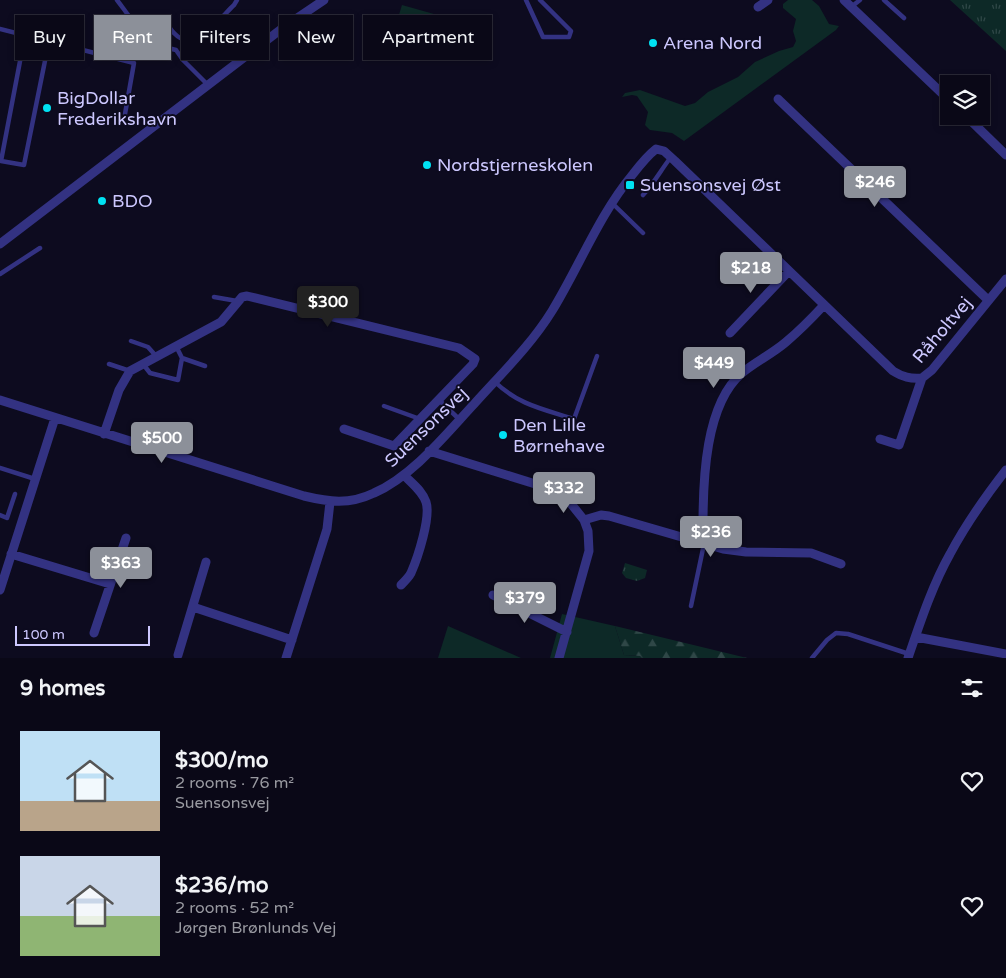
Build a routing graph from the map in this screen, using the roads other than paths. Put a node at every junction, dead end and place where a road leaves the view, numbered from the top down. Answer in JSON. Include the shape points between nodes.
{"nodes":[{"id":1,"x":117,"y":0,"type":"edge"},
{"id":2,"x":237,"y":0,"type":"edge"},
{"id":3,"x":324,"y":0,"type":"edge"},
{"id":4,"x":526,"y":0,"type":"edge"},
{"id":5,"x":540,"y":0,"type":"edge"},
{"id":6,"x":768,"y":0,"type":"edge"},
{"id":7,"x":844,"y":0,"type":"edge"},
{"id":8,"x":860,"y":0,"type":"edge"},
{"id":9,"x":884,"y":0,"type":"edge"},
{"id":10,"x":758,"y":7,"type":"dead end"},
{"id":11,"x":852,"y":7,"type":"junction"},
{"id":12,"x":223,"y":15,"type":"edge"},
{"id":13,"x":904,"y":18,"type":"dead end"},
{"id":14,"x":0,"y":29,"type":"edge"},
{"id":15,"x":15,"y":33,"type":"edge"},
{"id":16,"x":181,"y":38,"type":"edge"},
{"id":17,"x":171,"y":49,"type":"edge"},
{"id":18,"x":84,"y":51,"type":"edge"},
{"id":19,"x":181,"y":57,"type":"edge"},
{"id":20,"x":20,"y":60,"type":"edge"},
{"id":21,"x":45,"y":60,"type":"edge"},
{"id":22,"x":183,"y":60,"type":"edge"},
{"id":23,"x":208,"y":85,"type":"junction"},
{"id":24,"x":940,"y":91,"type":"edge"},
{"id":25,"x":778,"y":99,"type":"dead end"},
{"id":26,"x":125,"y":114,"type":"dead end"},
{"id":27,"x":975,"y":125,"type":"edge"},
{"id":28,"x":1006,"y":155,"type":"edge"},
{"id":29,"x":671,"y":157,"type":"junction"},
{"id":30,"x":643,"y":195,"type":"dead end"},
{"id":31,"x":612,"y":203,"type":"junction"},
{"id":32,"x":643,"y":233,"type":"dead end"},
{"id":33,"x":0,"y":244,"type":"edge"},
{"id":34,"x":40,"y":248,"type":"dead end"},
{"id":35,"x":0,"y":265,"type":"edge"},
{"id":36,"x":5,"y":270,"type":"junction"},
{"id":37,"x":789,"y":271,"type":"junction"},
{"id":38,"x":0,"y":274,"type":"edge"},
{"id":39,"x":1006,"y":279,"type":"edge"},
{"id":40,"x":214,"y":297,"type":"dead end"},
{"id":41,"x":988,"y":300,"type":"junction"},
{"id":42,"x":237,"y":301,"type":"junction"},
{"id":43,"x":824,"y":305,"type":"junction"},
{"id":44,"x":730,"y":333,"type":"dead end"},
{"id":45,"x":131,"y":341,"type":"dead end"},
{"id":46,"x":176,"y":346,"type":"junction"},
{"id":47,"x":156,"y":356,"type":"junction"},
{"id":48,"x":597,"y":356,"type":"dead end"},
{"id":49,"x":182,"y":358,"type":"junction"},
{"id":50,"x":143,"y":363,"type":"junction"},
{"id":51,"x":108,"y":364,"type":"dead end"},
{"id":52,"x":205,"y":366,"type":"dead end"},
{"id":53,"x":130,"y":371,"type":"junction"},
{"id":54,"x":922,"y":378,"type":"junction"},
{"id":55,"x":494,"y":382,"type":"junction"},
{"id":56,"x":0,"y":400,"type":"edge"},
{"id":57,"x":439,"y":400,"type":"junction"},
{"id":58,"x":384,"y":406,"type":"dead end"},
{"id":59,"x":55,"y":418,"type":"junction"},
{"id":60,"x":420,"y":419,"type":"junction"},
{"id":61,"x":460,"y":420,"type":"junction"},
{"id":62,"x":344,"y":429,"type":"dead end"},
{"id":63,"x":104,"y":434,"type":"junction"},
{"id":64,"x":880,"y":439,"type":"dead end"},
{"id":65,"x":429,"y":451,"type":"junction"},
{"id":66,"x":0,"y":468,"type":"edge"},
{"id":67,"x":1006,"y":470,"type":"edge"},
{"id":68,"x":404,"y":475,"type":"junction"},
{"id":69,"x":35,"y":479,"type":"junction"},
{"id":70,"x":15,"y":494,"type":"dead end"},
{"id":71,"x":330,"y":502,"type":"junction"},
{"id":72,"x":0,"y":516,"type":"edge"},
{"id":73,"x":584,"y":520,"type":"junction"},
{"id":74,"x":703,"y":525,"type":"dead end"},
{"id":75,"x":126,"y":538,"type":"dead end"},
{"id":76,"x":704,"y":544,"type":"junction"},
{"id":77,"x":12,"y":554,"type":"junction"},
{"id":78,"x":206,"y":562,"type":"dead end"},
{"id":79,"x":841,"y":564,"type":"dead end"},
{"id":80,"x":2,"y":578,"type":"edge"},
{"id":81,"x":110,"y":584,"type":"junction"},
{"id":82,"x":402,"y":585,"type":"dead end"},
{"id":83,"x":0,"y":590,"type":"edge"},
{"id":84,"x":493,"y":596,"type":"dead end"},
{"id":85,"x":691,"y":606,"type":"dead end"},
{"id":86,"x":192,"y":607,"type":"junction"},
{"id":87,"x":567,"y":632,"type":"junction"},
{"id":88,"x":94,"y":634,"type":"dead end"},
{"id":89,"x":916,"y":637,"type":"junction"},
{"id":90,"x":292,"y":640,"type":"junction"},
{"id":91,"x":1006,"y":654,"type":"edge"},
{"id":92,"x":178,"y":655,"type":"dead end"},
{"id":93,"x":908,"y":656,"type":"edge"},
{"id":94,"x":286,"y":658,"type":"edge"},
{"id":95,"x":560,"y":658,"type":"edge"},
{"id":96,"x":812,"y":658,"type":"edge"}],
"edges":[{"from":1,"to":16,"type":"lane","via":[[135,23],[143,26],[163,18]]},
{"from":2,"to":12,"type":"lane"},
{"from":3,"to":23,"type":"street"},
{"from":4,"to":5,"type":"lane","via":[[543,37],[569,36],[571,31]]},
{"from":6,"to":10,"type":"street"},
{"from":7,"to":11,"type":"street"},
{"from":8,"to":11,"type":"lane"},
{"from":9,"to":13,"type":"lane"},
{"from":11,"to":24,"type":"street"},
{"from":14,"to":15,"type":"lane"},
{"from":17,"to":19,"type":"lane"},
{"from":18,"to":26,"type":"lane","via":[[134,63]]},
{"from":20,"to":21,"type":"lane","via":[[1,161],[24,165]]},
{"from":22,"to":23,"type":"lane"},
{"from":23,"to":33,"type":"street"},
{"from":25,"to":41,"type":"street"},
{"from":27,"to":28,"type":"street"},
{"from":29,"to":30,"type":"lane"},
{"from":29,"to":31,"type":"street","name":"Suensonsvej","via":[[656,149],[644,159]]},
{"from":29,"to":37,"type":"street"},
{"from":31,"to":32,"type":"lane"},
{"from":31,"to":55,"type":"street","name":"Suensonsvej","via":[[552,312],[517,359]]},
{"from":34,"to":36,"type":"lane"},
{"from":35,"to":36,"type":"lane"},
{"from":36,"to":38,"type":"lane"},
{"from":37,"to":43,"type":"street"},
{"from":37,"to":44,"type":"street"},
{"from":39,"to":41,"type":"street","name":"Råholtvej"},
{"from":40,"to":42,"type":"lane"},
{"from":41,"to":54,"type":"street","name":"Råholtvej"},
{"from":42,"to":46,"type":"street","via":[[221,322]]},
{"from":42,"to":57,"type":"street","name":"Suensonsvej","via":[[247,296],[459,348],[475,359]]},
{"from":43,"to":54,"type":"street","via":[[893,371],[903,378]]},
{"from":43,"to":74,"type":"street","via":[[788,341],[741,374],[724,395],[711,428]]},
{"from":45,"to":47,"type":"lane","via":[[148,347]]},
{"from":46,"to":47,"type":"street"},
{"from":46,"to":49,"type":"lane"},
{"from":47,"to":50,"type":"street"},
{"from":48,"to":55,"type":"lane","via":[[574,419],[519,401]]},
{"from":49,"to":50,"type":"lane","via":[[178,380],[150,373]]},
{"from":49,"to":52,"type":"lane"},
{"from":50,"to":53,"type":"street"},
{"from":51,"to":53,"type":"lane"},
{"from":53,"to":63,"type":"street","via":[[119,390]]},
{"from":54,"to":64,"type":"street","name":"Råholtvej","via":[[899,445]]},
{"from":55,"to":61,"type":"street","name":"Suensonsvej"},
{"from":56,"to":59,"type":"street","name":"Suensonsvej"},
{"from":57,"to":60,"type":"street","name":"Suensonsvej"},
{"from":57,"to":61,"type":"lane"},
{"from":58,"to":60,"type":"lane"},
{"from":59,"to":63,"type":"street","name":"Suensonsvej"},
{"from":59,"to":69,"type":"street"},
{"from":60,"to":62,"type":"street","name":"Suensonsvej","via":[[394,446]]},
{"from":61,"to":65,"type":"street","name":"Suensonsvej"},
{"from":63,"to":71,"type":"street","name":"Suensonsvej"},
{"from":65,"to":68,"type":"street","name":"Suensonsvej"},
{"from":65,"to":73,"type":"street","via":[[545,487],[568,500]]},
{"from":66,"to":69,"type":"lane"},
{"from":67,"to":89,"type":"street","via":[[949,554]]},
{"from":68,"to":71,"type":"street","name":"Suensonsvej","via":[[372,494]]},
{"from":68,"to":82,"type":"street","via":[[420,491],[428,510],[410,574]]},
{"from":69,"to":77,"type":"street"},
{"from":70,"to":72,"type":"lane","via":[[7,518]]},
{"from":71,"to":90,"type":"street","via":[[327,529]]},
{"from":73,"to":76,"type":"street","via":[[608,516]]},
{"from":73,"to":87,"type":"street","via":[[589,551]]},
{"from":75,"to":81,"type":"street"},
{"from":76,"to":79,"type":"street","via":[[741,552],[811,554]]},
{"from":76,"to":85,"type":"lane"},
{"from":77,"to":80,"type":"street"},
{"from":77,"to":81,"type":"street"},
{"from":78,"to":86,"type":"street"},
{"from":80,"to":83,"type":"street"},
{"from":81,"to":88,"type":"street"},
{"from":84,"to":87,"type":"street"},
{"from":86,"to":90,"type":"street"},
{"from":86,"to":92,"type":"street"},
{"from":87,"to":95,"type":"street"},
{"from":89,"to":91,"type":"street"},
{"from":89,"to":93,"type":"street"},
{"from":90,"to":94,"type":"street"},
{"from":93,"to":96,"type":"lane","via":[[848,634],[836,633]]}]}
